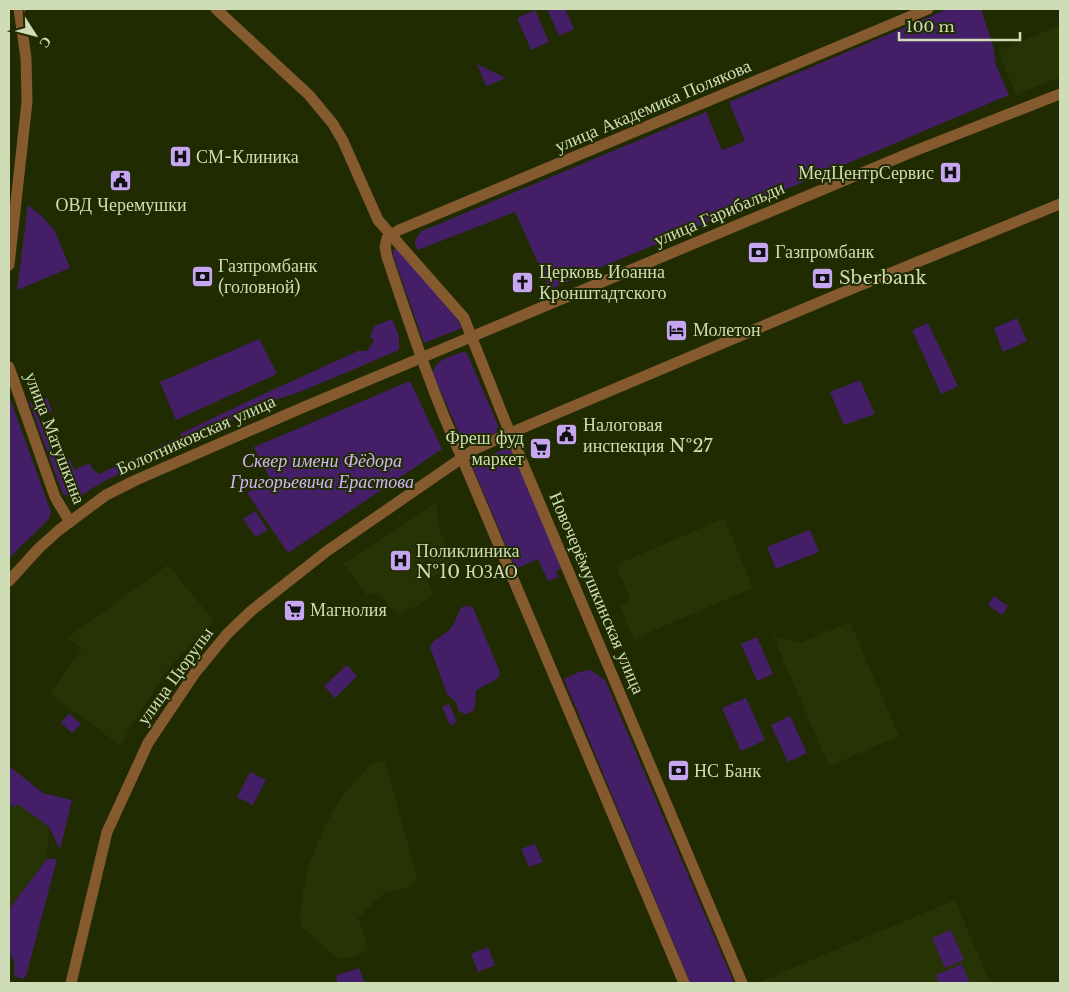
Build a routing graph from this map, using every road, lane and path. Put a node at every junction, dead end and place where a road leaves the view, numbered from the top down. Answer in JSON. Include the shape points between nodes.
{"nodes":[{"id":1,"x":19,"y":9,"type":"edge"},
{"id":2,"x":216,"y":9,"type":"edge"},
{"id":3,"x":928,"y":9,"type":"edge"},
{"id":4,"x":1060,"y":94,"type":"edge"},
{"id":5,"x":1060,"y":204,"type":"edge"},
{"id":6,"x":391,"y":234,"type":"junction"},
{"id":7,"x":9,"y":265,"type":"edge"},
{"id":8,"x":471,"y":337,"type":"junction"},
{"id":9,"x":421,"y":358,"type":"junction"},
{"id":10,"x":9,"y":367,"type":"edge"},
{"id":11,"x":511,"y":432,"type":"junction"},
{"id":12,"x":462,"y":458,"type":"junction"},
{"id":13,"x":70,"y":522,"type":"junction"},
{"id":14,"x":9,"y":581,"type":"edge"},
{"id":15,"x":71,"y":983,"type":"edge"},
{"id":16,"x":684,"y":983,"type":"edge"},
{"id":17,"x":742,"y":983,"type":"edge"}],
"edges":[{"from":1,"to":7,"type":"street","via":[[26,58],[27,102]]},
{"from":2,"to":6,"type":"street","name":"Новочерёмушкинская улица","via":[[309,95],[333,124],[344,141],[378,220]]},
{"from":3,"to":6,"type":"street","name":"улица Академика Полякова"},
{"from":4,"to":8,"type":"street","name":"улица Гарибальди","via":[[912,152]]},
{"from":5,"to":11,"type":"street"},
{"from":6,"to":8,"type":"street","name":"Новочерёмушкинская улица","via":[[460,313]]},
{"from":6,"to":9,"type":"street","via":[[387,238],[385,252]]},
{"from":8,"to":9,"type":"street","name":"улица Гарибальди"},
{"from":8,"to":11,"type":"street","name":"Новочерёмушкинская улица"},
{"from":9,"to":12,"type":"street"},
{"from":9,"to":13,"type":"street","name":"Болотниковская улица","via":[[136,480],[106,495]]},
{"from":10,"to":13,"type":"street","name":"улица Матушкина","via":[[55,496]]},
{"from":11,"to":12,"type":"street","name":"улица Цюрупы"},
{"from":11,"to":17,"type":"street","name":"Новочерёмушкинская улица"},
{"from":12,"to":15,"type":"street","name":"улица Цюрупы","via":[[327,551],[268,597],[228,634],[195,672],[148,743],[106,832]]},
{"from":12,"to":16,"type":"street"},
{"from":13,"to":14,"type":"street","name":"Болотниковская улица","via":[[39,548]]}]}
